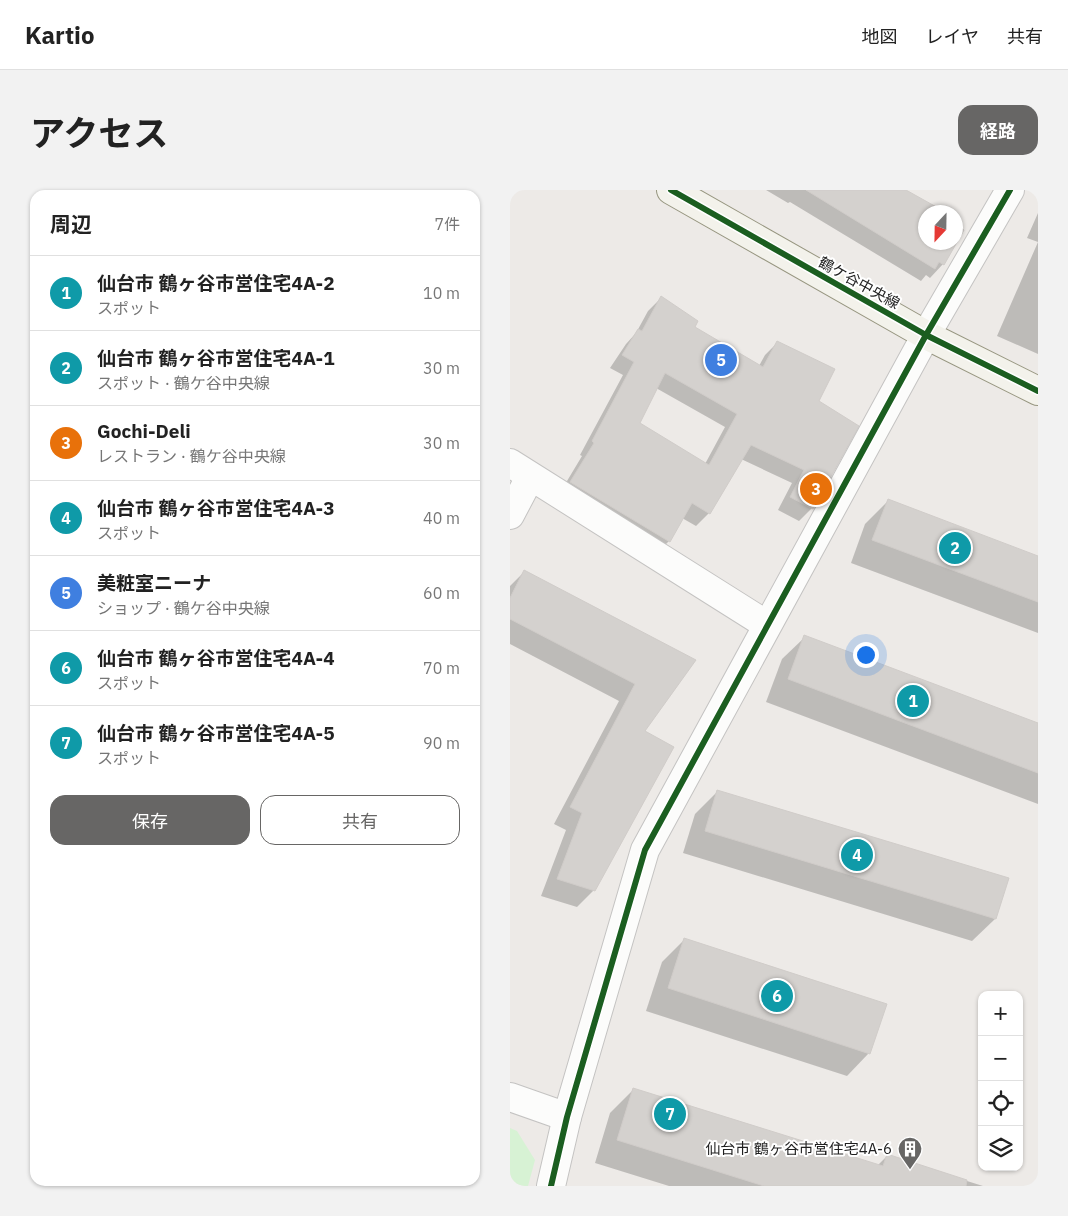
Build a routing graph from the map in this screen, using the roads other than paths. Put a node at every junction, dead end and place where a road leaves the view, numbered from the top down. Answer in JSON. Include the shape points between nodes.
{"nodes":[{"id":1,"x":671,"y":190,"type":"edge"},
{"id":2,"x":1010,"y":190,"type":"edge"},
{"id":3,"x":926,"y":335,"type":"junction"},
{"id":4,"x":1038,"y":391,"type":"edge"},
{"id":5,"x":520,"y":470,"type":"edge"},
{"id":6,"x":510,"y":515,"type":"edge"},
{"id":7,"x":766,"y":625,"type":"junction"},
{"id":8,"x":510,"y":1097,"type":"edge"},
{"id":9,"x":567,"y":1117,"type":"junction"},
{"id":10,"x":551,"y":1186,"type":"edge"}],
"edges":[{"from":1,"to":3,"type":"street","name":"鶴ケ谷中央線"},
{"from":2,"to":3,"type":"street"},
{"from":3,"to":4,"type":"street","name":"鶴ケ谷中央線"},
{"from":3,"to":7,"type":"street"},
{"from":5,"to":6,"type":"street"},
{"from":5,"to":7,"type":"street"},
{"from":7,"to":9,"type":"street","via":[[645,850]]},
{"from":8,"to":9,"type":"street"},
{"from":9,"to":10,"type":"street"}]}
